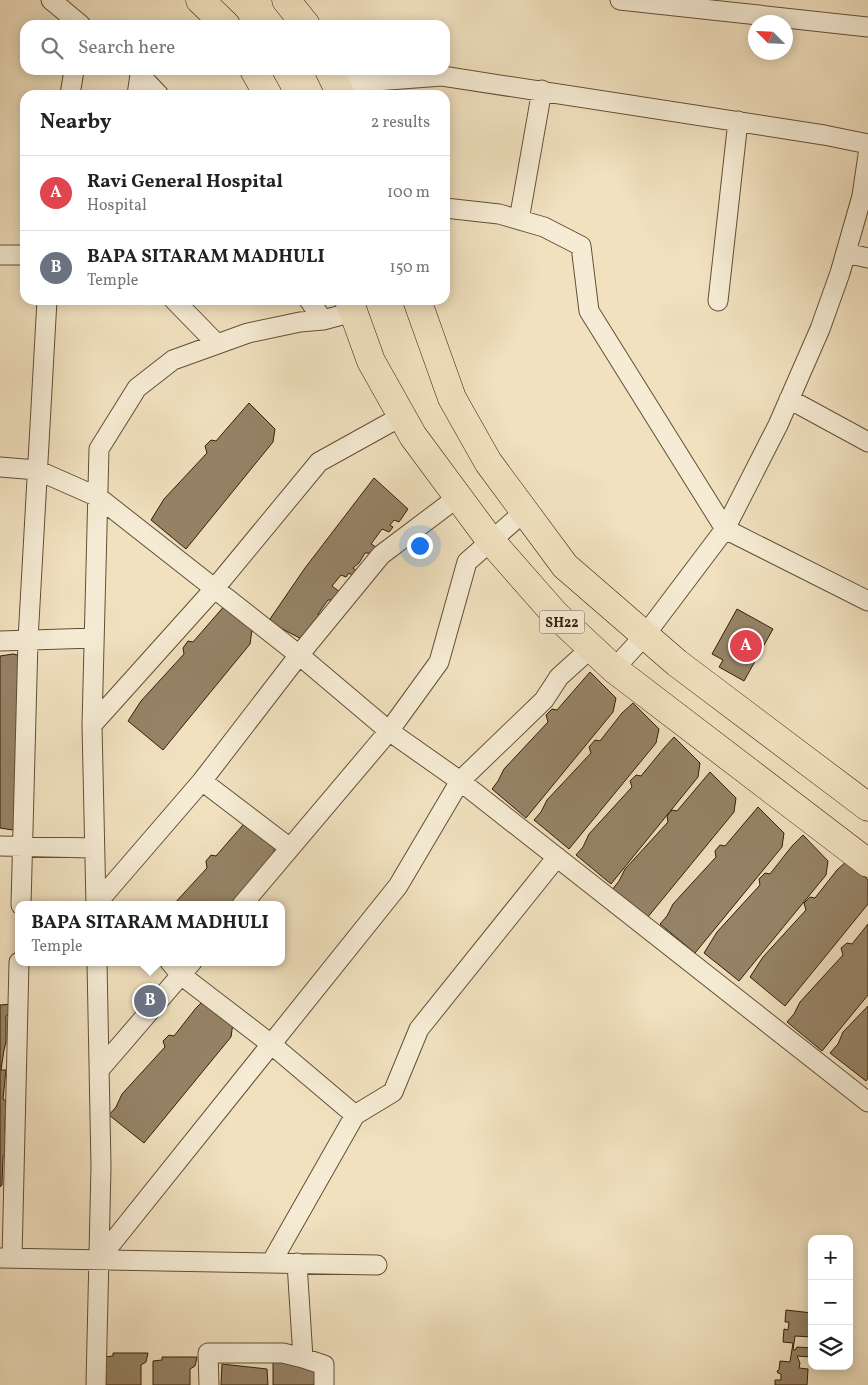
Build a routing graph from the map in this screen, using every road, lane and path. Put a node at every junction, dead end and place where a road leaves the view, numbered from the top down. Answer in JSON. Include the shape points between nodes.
{"nodes":[{"id":1,"x":51,"y":0,"type":"edge"},
{"id":2,"x":200,"y":0,"type":"edge"},
{"id":3,"x":286,"y":0,"type":"edge"},
{"id":4,"x":620,"y":0,"type":"edge"},
{"id":5,"x":75,"y":20,"type":"edge"},
{"id":6,"x":221,"y":20,"type":"edge"},
{"id":7,"x":302,"y":20,"type":"edge"},
{"id":8,"x":868,"y":27,"type":"edge"},
{"id":9,"x":73,"y":75,"type":"edge"},
{"id":10,"x":137,"y":75,"type":"edge"},
{"id":11,"x":139,"y":75,"type":"edge"},
{"id":12,"x":257,"y":75,"type":"edge"},
{"id":13,"x":335,"y":83,"type":"edge"},
{"id":14,"x":71,"y":90,"type":"edge"},
{"id":15,"x":138,"y":90,"type":"edge"},
{"id":16,"x":154,"y":90,"type":"edge"},
{"id":17,"x":265,"y":90,"type":"edge"},
{"id":18,"x":542,"y":90,"type":"junction"},
{"id":19,"x":738,"y":121,"type":"junction"},
{"id":20,"x":868,"y":144,"type":"edge"},
{"id":21,"x":868,"y":155,"type":"edge"},
{"id":22,"x":450,"y":209,"type":"edge"},
{"id":23,"x":519,"y":220,"type":"junction"},
{"id":24,"x":846,"y":253,"type":"junction"},
{"id":25,"x":20,"y":254,"type":"edge"},
{"id":26,"x":0,"y":255,"type":"edge"},
{"id":27,"x":868,"y":258,"type":"edge"},
{"id":28,"x":718,"y":302,"type":"dead end"},
{"id":29,"x":47,"y":305,"type":"edge"},
{"id":30,"x":179,"y":305,"type":"edge"},
{"id":31,"x":312,"y":305,"type":"edge"},
{"id":32,"x":419,"y":305,"type":"edge"},
{"id":33,"x":351,"y":306,"type":"edge"},
{"id":34,"x":322,"y":320,"type":"junction"},
{"id":35,"x":217,"y":344,"type":"junction"},
{"id":36,"x":789,"y":400,"type":"junction"},
{"id":37,"x":402,"y":416,"type":"junction"},
{"id":38,"x":868,"y":442,"type":"edge"},
{"id":39,"x":0,"y":467,"type":"edge"},
{"id":40,"x":37,"y":470,"type":"junction"},
{"id":41,"x":98,"y":497,"type":"junction"},
{"id":42,"x":458,"y":497,"type":"junction"},
{"id":43,"x":525,"y":511,"type":"junction"},
{"id":44,"x":725,"y":529,"type":"junction"},
{"id":45,"x":490,"y":540,"type":"junction"},
{"id":46,"x":214,"y":588,"type":"junction"},
{"id":47,"x":868,"y":601,"type":"edge"},
{"id":48,"x":645,"y":635,"type":"junction"},
{"id":49,"x":94,"y":638,"type":"junction"},
{"id":50,"x":28,"y":640,"type":"junction"},
{"id":51,"x":0,"y":641,"type":"edge"},
{"id":52,"x":591,"y":648,"type":"junction"},
{"id":53,"x":299,"y":655,"type":"junction"},
{"id":54,"x":614,"y":669,"type":"junction"},
{"id":55,"x":92,"y":725,"type":"junction"},
{"id":56,"x":389,"y":731,"type":"junction"},
{"id":57,"x":202,"y":781,"type":"junction"},
{"id":58,"x":460,"y":781,"type":"junction"},
{"id":59,"x":868,"y":807,"type":"edge"},
{"id":60,"x":0,"y":846,"type":"edge"},
{"id":61,"x":22,"y":846,"type":"junction"},
{"id":62,"x":94,"y":848,"type":"junction"},
{"id":63,"x":290,"y":848,"type":"junction"},
{"id":64,"x":557,"y":857,"type":"junction"},
{"id":65,"x":866,"y":858,"type":"edge"},
{"id":66,"x":20,"y":901,"type":"edge"},
{"id":67,"x":96,"y":901,"type":"edge"},
{"id":68,"x":99,"y":901,"type":"edge"},
{"id":69,"x":245,"y":901,"type":"edge"},
{"id":70,"x":19,"y":966,"type":"edge"},
{"id":71,"x":97,"y":966,"type":"edge"},
{"id":72,"x":181,"y":966,"type":"edge"},
{"id":73,"x":271,"y":1044,"type":"junction"},
{"id":74,"x":100,"y":1069,"type":"junction"},
{"id":75,"x":868,"y":1102,"type":"edge"},
{"id":76,"x":355,"y":1115,"type":"junction"},
{"id":77,"x":6,"y":1258,"type":"edge"},
{"id":78,"x":99,"y":1259,"type":"junction"},
{"id":79,"x":271,"y":1263,"type":"junction"},
{"id":80,"x":297,"y":1264,"type":"junction"},
{"id":81,"x":377,"y":1265,"type":"dead end"},
{"id":82,"x":303,"y":1358,"type":"junction"},
{"id":83,"x":96,"y":1385,"type":"edge"},
{"id":84,"x":208,"y":1385,"type":"edge"},
{"id":85,"x":324,"y":1385,"type":"edge"}],
"edges":[{"from":1,"to":5,"type":"street"},
{"from":2,"to":6,"type":"main road"},
{"from":3,"to":7,"type":"main road"},
{"from":4,"to":8,"type":"street"},
{"from":9,"to":14,"type":"street"},
{"from":10,"to":15,"type":"street"},
{"from":11,"to":16,"type":"street"},
{"from":12,"to":17,"type":"main road"},
{"from":13,"to":18,"type":"street","via":[[442,76]]},
{"from":18,"to":19,"type":"street"},
{"from":18,"to":23,"type":"street"},
{"from":19,"to":20,"type":"street"},
{"from":19,"to":28,"type":"street"},
{"from":21,"to":24,"type":"street","via":[[862,196]]},
{"from":22,"to":23,"type":"street","via":[[499,214]]},
{"from":23,"to":44,"type":"street","via":[[544,227],[581,246],[589,311]]},
{"from":24,"to":27,"type":"street"},
{"from":24,"to":36,"type":"street","via":[[820,329]]},
{"from":25,"to":26,"type":"street"},
{"from":29,"to":40,"type":"street"},
{"from":30,"to":35,"type":"street"},
{"from":31,"to":34,"type":"street"},
{"from":32,"to":43,"type":"main road","number":"SH22","via":[[452,398],[488,462]]},
{"from":33,"to":34,"type":"street"},
{"from":33,"to":37,"type":"main road","number":"SH22","via":[[371,360]]},
{"from":34,"to":35,"type":"street","via":[[248,333]]},
{"from":35,"to":41,"type":"street","via":[[173,360],[138,388],[99,449]]},
{"from":36,"to":38,"type":"street"},
{"from":36,"to":44,"type":"street"},
{"from":37,"to":42,"type":"main road","number":"SH22"},
{"from":37,"to":46,"type":"street","via":[[319,462]]},
{"from":39,"to":40,"type":"street"},
{"from":40,"to":41,"type":"street"},
{"from":40,"to":50,"type":"street"},
{"from":41,"to":46,"type":"street"},
{"from":41,"to":49,"type":"street"},
{"from":42,"to":45,"type":"main road","number":"SH22"},
{"from":42,"to":53,"type":"street","via":[[381,555]]},
{"from":43,"to":45,"type":"street"},
{"from":43,"to":48,"type":"main road","number":"SH22","via":[[565,566]]},
{"from":44,"to":47,"type":"street"},
{"from":44,"to":48,"type":"street"},
{"from":45,"to":52,"type":"main road","number":"SH22","via":[[555,614]]},
{"from":45,"to":56,"type":"street","via":[[467,562],[439,662]]},
{"from":46,"to":53,"type":"street"},
{"from":46,"to":55,"type":"street"},
{"from":48,"to":54,"type":"street"},
{"from":48,"to":59,"type":"main road","number":"SH22","via":[[677,664]]},
{"from":49,"to":50,"type":"street"},
{"from":49,"to":55,"type":"street"},
{"from":50,"to":51,"type":"street"},
{"from":50,"to":61,"type":"street"},
{"from":52,"to":54,"type":"main road","number":"SH22"},
{"from":52,"to":58,"type":"street","via":[[559,677],[544,700]]},
{"from":53,"to":56,"type":"street"},
{"from":53,"to":57,"type":"street"},
{"from":54,"to":65,"type":"main road","number":"SH22"},
{"from":55,"to":62,"type":"street"},
{"from":56,"to":58,"type":"street"},
{"from":56,"to":63,"type":"street"},
{"from":57,"to":63,"type":"street"},
{"from":57,"to":68,"type":"street"},
{"from":58,"to":64,"type":"street"},
{"from":58,"to":73,"type":"street","via":[[398,886]]},
{"from":60,"to":61,"type":"street"},
{"from":61,"to":62,"type":"street"},
{"from":61,"to":66,"type":"street"},
{"from":62,"to":67,"type":"street"},
{"from":63,"to":69,"type":"street"},
{"from":64,"to":75,"type":"street"},
{"from":64,"to":76,"type":"street","via":[[419,1029],[393,1092]]},
{"from":70,"to":77,"type":"street"},
{"from":71,"to":74,"type":"street"},
{"from":72,"to":73,"type":"street"},
{"from":72,"to":74,"type":"street"},
{"from":73,"to":76,"type":"street"},
{"from":73,"to":78,"type":"street"},
{"from":74,"to":78,"type":"street","via":[[102,1167]]},
{"from":76,"to":79,"type":"street"},
{"from":77,"to":78,"type":"street"},
{"from":78,"to":79,"type":"street"},
{"from":78,"to":83,"type":"street"},
{"from":79,"to":80,"type":"street"},
{"from":80,"to":81,"type":"street"},
{"from":80,"to":82,"type":"street"},
{"from":82,"to":84,"type":"street","via":[[283,1353],[208,1353]]},
{"from":82,"to":85,"type":"street","via":[[324,1365]]}]}
